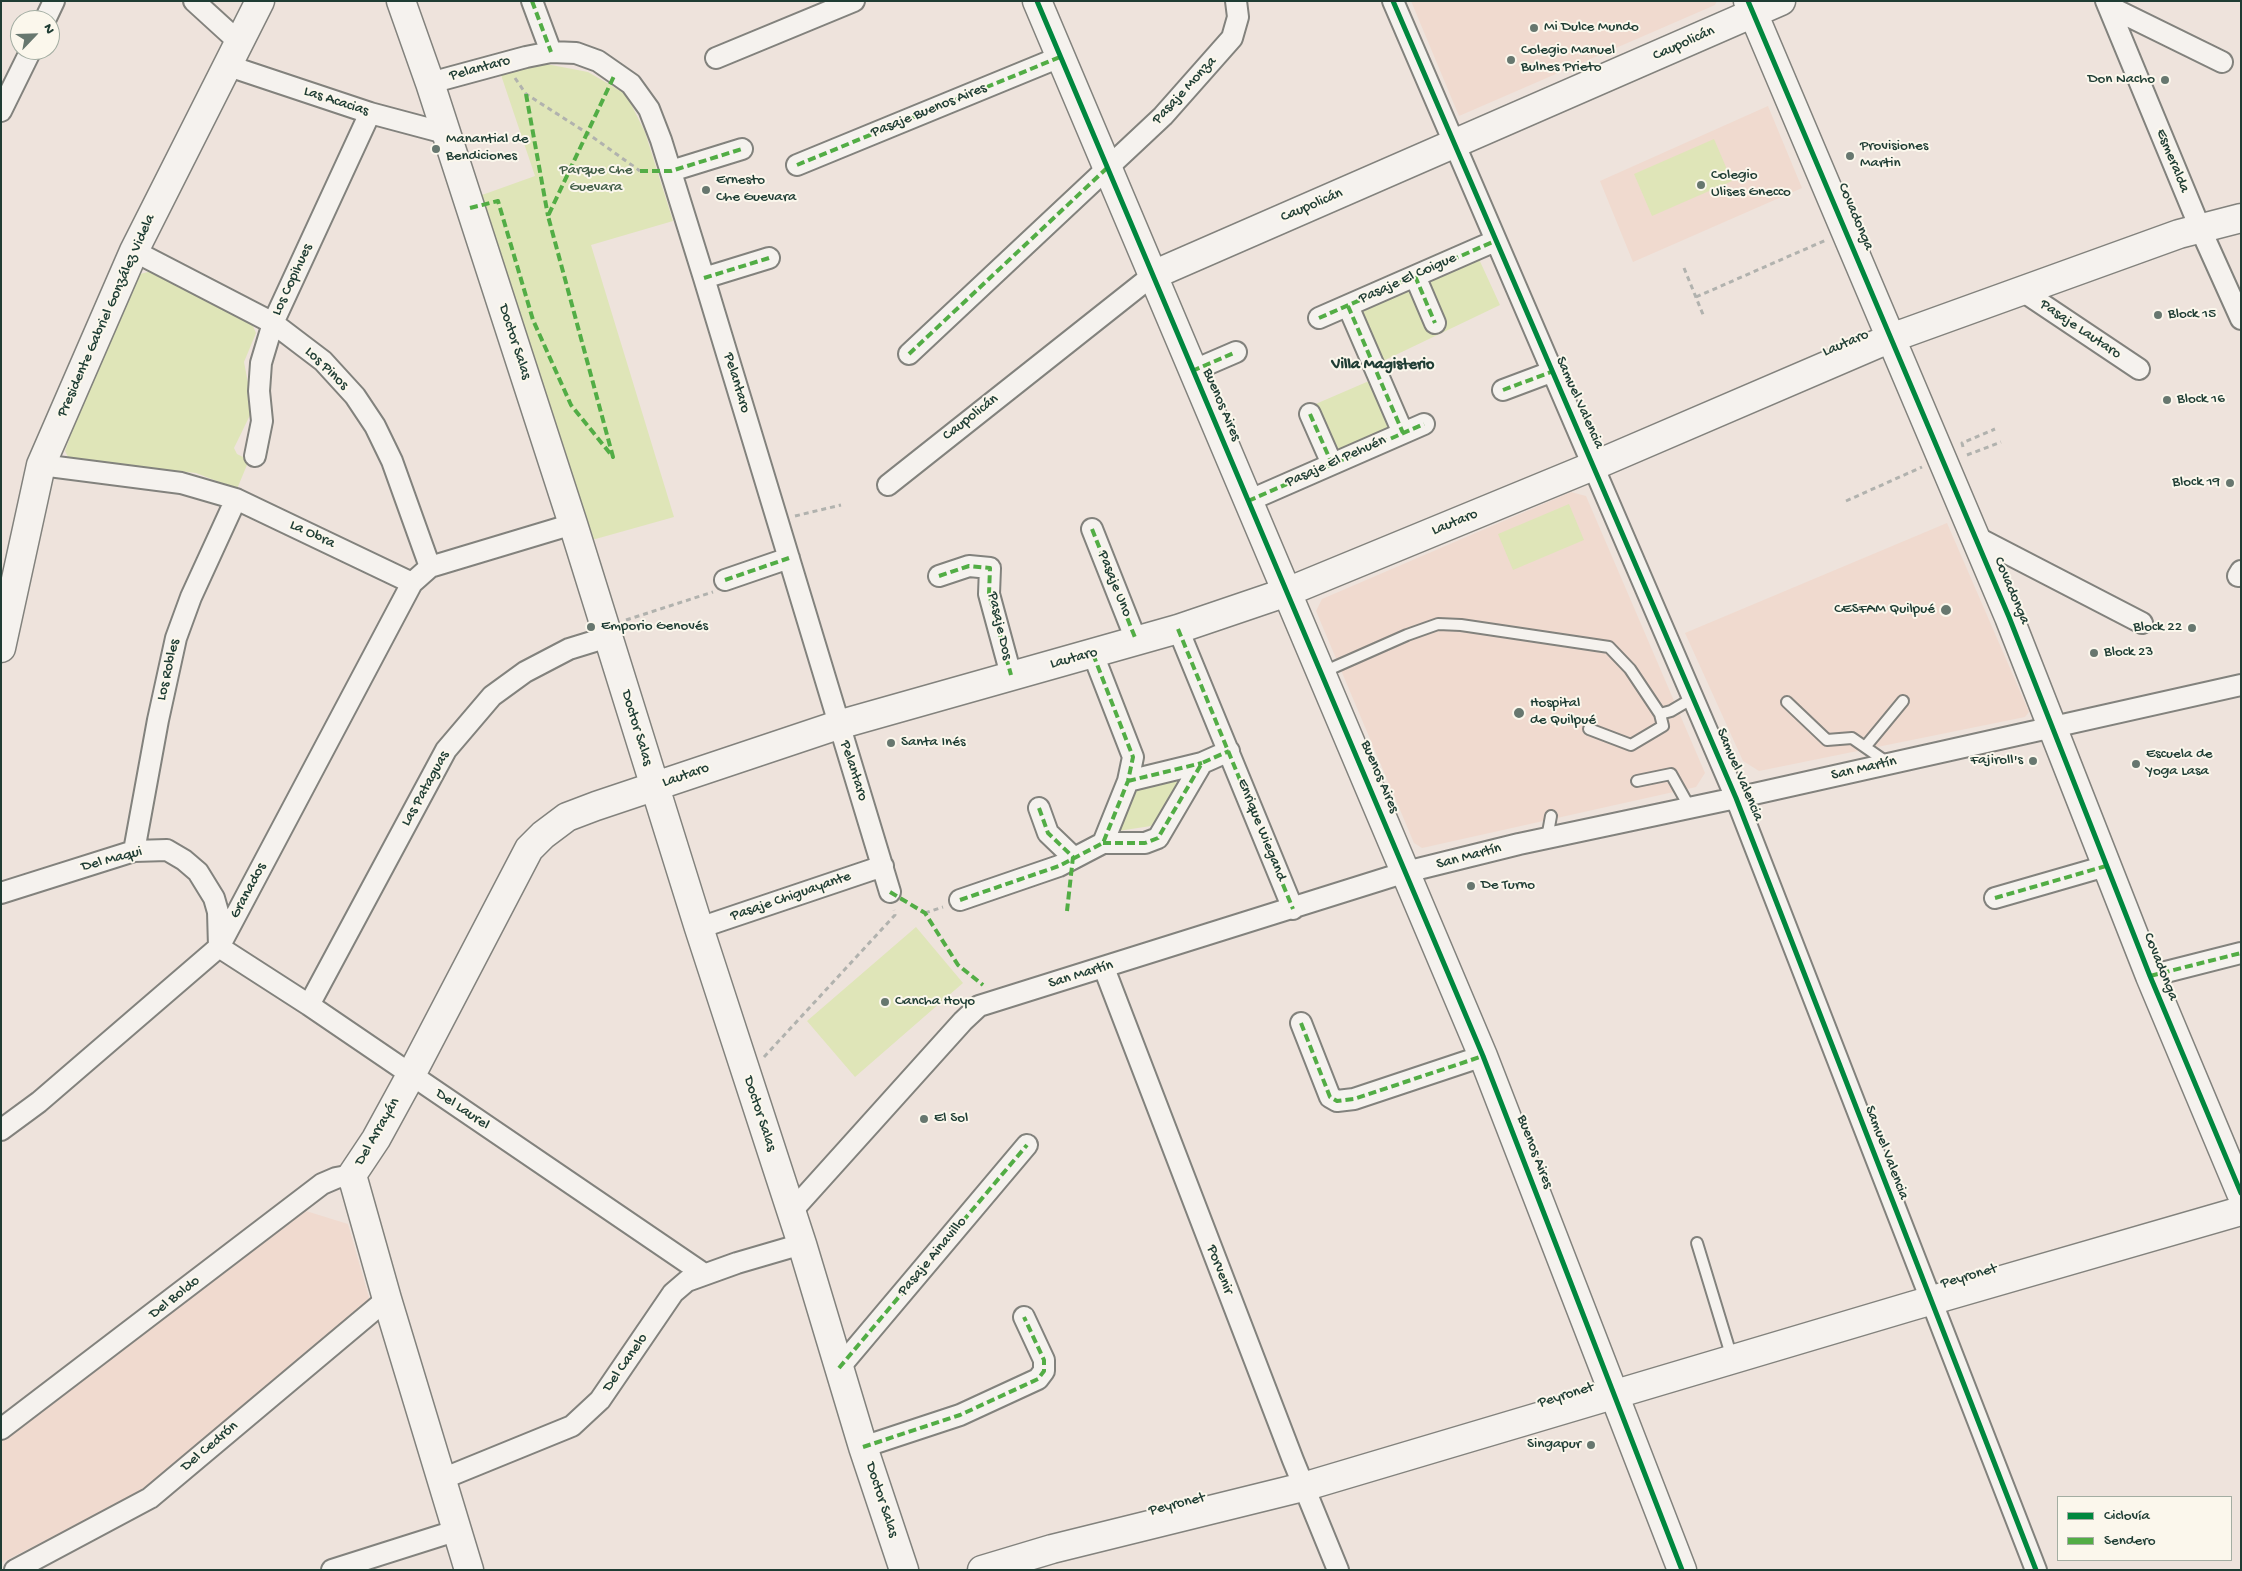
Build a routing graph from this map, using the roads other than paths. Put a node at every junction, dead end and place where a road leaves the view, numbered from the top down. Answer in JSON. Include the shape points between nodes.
{"nodes":[{"id":1,"x":194,"y":1,"type":"edge"},
{"id":2,"x":260,"y":1,"type":"edge"},
{"id":3,"x":401,"y":1,"type":"edge"},
{"id":4,"x":532,"y":1,"type":"edge"},
{"id":5,"x":854,"y":1,"type":"edge"},
{"id":6,"x":1037,"y":1,"type":"edge"},
{"id":7,"x":1236,"y":1,"type":"edge"},
{"id":8,"x":1393,"y":1,"type":"edge"},
{"id":9,"x":1781,"y":1,"type":"edge"},
{"id":10,"x":2107,"y":3,"type":"edge"},
{"id":11,"x":1751,"y":7,"type":"edge"},
{"id":12,"x":551,"y":52,"type":"junction"},
{"id":13,"x":235,"y":54,"type":"junction"},
{"id":14,"x":1060,"y":57,"type":"junction"},
{"id":15,"x":716,"y":58,"type":"dead end"},
{"id":16,"x":26,"y":60,"type":"edge"},
{"id":17,"x":2222,"y":62,"type":"dead end"},
{"id":18,"x":430,"y":83,"type":"junction"},
{"id":19,"x":1,"y":111,"type":"edge"},
{"id":20,"x":370,"y":113,"type":"junction"},
{"id":21,"x":445,"y":133,"type":"junction"},
{"id":22,"x":1454,"y":144,"type":"junction"},
{"id":23,"x":742,"y":149,"type":"dead end"},
{"id":24,"x":797,"y":165,"type":"dead end"},
{"id":25,"x":1108,"y":166,"type":"junction"},
{"id":26,"x":671,"y":172,"type":"junction"},
{"id":27,"x":2241,"y":218,"type":"edge"},
{"id":28,"x":2200,"y":228,"type":"junction"},
{"id":29,"x":1495,"y":241,"type":"junction"},
{"id":30,"x":134,"y":251,"type":"junction"},
{"id":31,"x":769,"y":258,"type":"dead end"},
{"id":32,"x":1153,"y":275,"type":"junction"},
{"id":33,"x":1415,"y":276,"type":"junction"},
{"id":34,"x":704,"y":278,"type":"junction"},
{"id":35,"x":2021,"y":290,"type":"junction"},
{"id":36,"x":1348,"y":306,"type":"junction"},
{"id":37,"x":1320,"y":318,"type":"dead end"},
{"id":38,"x":2241,"y":319,"type":"edge"},
{"id":39,"x":274,"y":323,"type":"junction"},
{"id":40,"x":1435,"y":323,"type":"dead end"},
{"id":41,"x":1891,"y":338,"type":"junction"},
{"id":42,"x":1236,"y":352,"type":"dead end"},
{"id":43,"x":909,"y":354,"type":"dead end"},
{"id":44,"x":2139,"y":369,"type":"dead end"},
{"id":45,"x":1192,"y":371,"type":"junction"},
{"id":46,"x":1551,"y":372,"type":"junction"},
{"id":47,"x":1502,"y":390,"type":"dead end"},
{"id":48,"x":1310,"y":414,"type":"dead end"},
{"id":49,"x":1424,"y":424,"type":"dead end"},
{"id":50,"x":1403,"y":433,"type":"junction"},
{"id":51,"x":255,"y":456,"type":"dead end"},
{"id":52,"x":1332,"y":464,"type":"junction"},
{"id":53,"x":41,"y":465,"type":"junction"},
{"id":54,"x":1593,"y":466,"type":"junction"},
{"id":55,"x":888,"y":485,"type":"dead end"},
{"id":56,"x":236,"y":500,"type":"junction"},
{"id":57,"x":1248,"y":501,"type":"junction"},
{"id":58,"x":573,"y":524,"type":"junction"},
{"id":59,"x":1092,"y":529,"type":"dead end"},
{"id":60,"x":1974,"y":536,"type":"junction"},
{"id":61,"x":788,"y":558,"type":"junction"},
{"id":62,"x":430,"y":567,"type":"junction"},
{"id":63,"x":939,"y":576,"type":"dead end"},
{"id":64,"x":724,"y":580,"type":"road end"},
{"id":65,"x":412,"y":582,"type":"junction"},
{"id":66,"x":1287,"y":592,"type":"junction"},
{"id":67,"x":2142,"y":623,"type":"dead end"},
{"id":68,"x":1178,"y":629,"type":"junction"},
{"id":69,"x":606,"y":632,"type":"junction"},
{"id":70,"x":1136,"y":640,"type":"junction"},
{"id":71,"x":1,"y":648,"type":"edge"},
{"id":72,"x":1093,"y":654,"type":"junction"},
{"id":73,"x":1321,"y":673,"type":"junction"},
{"id":74,"x":1011,"y":676,"type":"junction"},
{"id":75,"x":2241,"y":685,"type":"edge"},
{"id":76,"x":1693,"y":698,"type":"junction"},
{"id":77,"x":1903,"y":701,"type":"dead end"},
{"id":78,"x":1787,"y":702,"type":"dead end"},
{"id":79,"x":1660,"y":714,"type":"junction"},
{"id":80,"x":838,"y":725,"type":"junction"},
{"id":81,"x":2052,"y":728,"type":"junction"},
{"id":82,"x":1589,"y":729,"type":"dead end"},
{"id":83,"x":1865,"y":747,"type":"junction"},
{"id":84,"x":1228,"y":752,"type":"junction"},
{"id":85,"x":1202,"y":763,"type":"junction"},
{"id":86,"x":1889,"y":763,"type":"junction"},
{"id":87,"x":1128,"y":781,"type":"junction"},
{"id":88,"x":1637,"y":781,"type":"dead end"},
{"id":89,"x":654,"y":787,"type":"junction"},
{"id":90,"x":1736,"y":798,"type":"junction"},
{"id":91,"x":1039,"y":808,"type":"dead end"},
{"id":92,"x":1690,"y":808,"type":"junction"},
{"id":93,"x":1551,"y":816,"type":"dead end"},
{"id":94,"x":1547,"y":838,"type":"junction"},
{"id":95,"x":1103,"y":843,"type":"junction"},
{"id":96,"x":134,"y":851,"type":"junction"},
{"id":97,"x":1073,"y":857,"type":"junction"},
{"id":98,"x":883,"y":866,"type":"junction"},
{"id":99,"x":2106,"y":866,"type":"junction"},
{"id":100,"x":1406,"y":872,"type":"junction"},
{"id":101,"x":890,"y":892,"type":"road end"},
{"id":102,"x":1,"y":893,"type":"edge"},
{"id":103,"x":1995,"y":898,"type":"dead end"},
{"id":104,"x":960,"y":900,"type":"dead end"},
{"id":105,"x":1293,"y":908,"type":"junction"},
{"id":106,"x":698,"y":928,"type":"junction"},
{"id":107,"x":219,"y":947,"type":"junction"},
{"id":108,"x":2241,"y":953,"type":"edge"},
{"id":109,"x":1104,"y":968,"type":"junction"},
{"id":110,"x":2150,"y":976,"type":"junction"},
{"id":111,"x":309,"y":1005,"type":"junction"},
{"id":112,"x":1301,"y":1023,"type":"dead end"},
{"id":113,"x":1483,"y":1056,"type":"junction"},
{"id":114,"x":411,"y":1075,"type":"junction"},
{"id":115,"x":1,"y":1130,"type":"edge"},
{"id":116,"x":1027,"y":1145,"type":"dead end"},
{"id":117,"x":352,"y":1175,"type":"junction"},
{"id":118,"x":2241,"y":1193,"type":"edge"},
{"id":119,"x":791,"y":1212,"type":"junction"},
{"id":120,"x":2241,"y":1212,"type":"edge"},
{"id":121,"x":1696,"y":1243,"type":"dead end"},
{"id":122,"x":802,"y":1244,"type":"junction"},
{"id":123,"x":704,"y":1274,"type":"junction"},
{"id":124,"x":386,"y":1299,"type":"junction"},
{"id":125,"x":1930,"y":1301,"type":"junction"},
{"id":126,"x":1024,"y":1316,"type":"dead end"},
{"id":127,"x":1733,"y":1359,"type":"junction"},
{"id":128,"x":838,"y":1368,"type":"junction"},
{"id":129,"x":1615,"y":1394,"type":"junction"},
{"id":130,"x":1,"y":1429,"type":"edge"},
{"id":131,"x":863,"y":1447,"type":"junction"},
{"id":132,"x":442,"y":1479,"type":"junction"},
{"id":133,"x":1303,"y":1486,"type":"junction"},
{"id":134,"x":458,"y":1530,"type":"junction"},
{"id":135,"x":15,"y":1570,"type":"edge"},
{"id":136,"x":332,"y":1570,"type":"edge"},
{"id":137,"x":470,"y":1570,"type":"edge"},
{"id":138,"x":904,"y":1570,"type":"edge"},
{"id":139,"x":982,"y":1570,"type":"edge"},
{"id":140,"x":1338,"y":1570,"type":"edge"},
{"id":141,"x":1682,"y":1570,"type":"edge"},
{"id":142,"x":2036,"y":1570,"type":"edge"}],
"edges":[{"from":1,"to":13,"type":"street","name":"Las Acacias"},
{"from":2,"to":13,"type":"main road","name":"Presidente Gabriel González Videla"},
{"from":3,"to":18,"type":"main road","name":"Doctor Salas"},
{"from":4,"to":12,"type":"street"},
{"from":5,"to":15,"type":"street"},
{"from":6,"to":14,"type":"main road","name":"Buenos Aires"},
{"from":7,"to":25,"type":"street","name":"Pasaje Monza","via":[[1236,27],[1224,49],[1163,116]]},
{"from":8,"to":22,"type":"street","name":"Samuel Valencia"},
{"from":9,"to":11,"type":"main road","name":"Caupolicán"},
{"from":10,"to":17,"type":"street"},
{"from":10,"to":28,"type":"street","name":"Esmeralda"},
{"from":11,"to":22,"type":"main road","name":"Caupolicán"},
{"from":11,"to":41,"type":"main road","name":"Covadonga"},
{"from":12,"to":18,"type":"street","name":"Pelantaro"},
{"from":12,"to":26,"type":"street","name":"Pelantaro","via":[[576,53],[598,62],[630,84],[648,109]]},
{"from":13,"to":20,"type":"street","name":"Las Acacias"},
{"from":13,"to":30,"type":"main road","name":"Presidente Gabriel González Videla"},
{"from":14,"to":24,"type":"street","name":"Pasaje Buenos Aires"},
{"from":14,"to":25,"type":"main road","name":"Buenos Aires"},
{"from":16,"to":19,"type":"street"},
{"from":18,"to":21,"type":"main road","name":"Doctor Salas"},
{"from":20,"to":21,"type":"street","name":"Las Acacias"},
{"from":20,"to":39,"type":"street","name":"Los Copihues"},
{"from":21,"to":58,"type":"main road","name":"Doctor Salas"},
{"from":22,"to":29,"type":"street","name":"Samuel Valencia"},
{"from":22,"to":32,"type":"main road","name":"Caupolicán"},
{"from":23,"to":26,"type":"street"},
{"from":25,"to":32,"type":"main road","name":"Buenos Aires"},
{"from":25,"to":43,"type":"street","name":"Pasaje Monza"},
{"from":26,"to":34,"type":"street","name":"Pelantaro"},
{"from":27,"to":28,"type":"main road","name":"Lautaro"},
{"from":28,"to":35,"type":"main road","name":"Lautaro"},
{"from":28,"to":38,"type":"street","name":"Esmeralda"},
{"from":29,"to":33,"type":"street","name":"Pasaje El Coigue"},
{"from":29,"to":46,"type":"street","name":"Samuel Valencia"},
{"from":30,"to":39,"type":"street","name":"Los Pinos"},
{"from":30,"to":53,"type":"main road","name":"Presidente Gabriel González Videla"},
{"from":31,"to":34,"type":"street"},
{"from":32,"to":45,"type":"main road","name":"Buenos Aires"},
{"from":32,"to":55,"type":"street","name":"Caupolicán"},
{"from":33,"to":36,"type":"street","name":"Pasaje El Coigue"},
{"from":33,"to":40,"type":"street"},
{"from":34,"to":61,"type":"street","name":"Pelantaro"},
{"from":35,"to":41,"type":"main road","name":"Lautaro"},
{"from":35,"to":44,"type":"street","name":"Pasaje Lautaro"},
{"from":36,"to":37,"type":"street","name":"Pasaje El Coigue"},
{"from":36,"to":50,"type":"street"},
{"from":39,"to":51,"type":"street","name":"Los Copihues","via":[[261,363],[262,421]]},
{"from":39,"to":62,"type":"street","name":"Los Pinos","via":[[323,361],[355,396],[375,426],[392,461]]},
{"from":41,"to":54,"type":"main road","name":"Lautaro"},
{"from":41,"to":60,"type":"main road","name":"Covadonga"},
{"from":42,"to":45,"type":"street"},
{"from":45,"to":57,"type":"main road","name":"Buenos Aires"},
{"from":46,"to":47,"type":"street"},
{"from":46,"to":54,"type":"street","name":"Samuel Valencia"},
{"from":48,"to":52,"type":"street"},
{"from":49,"to":50,"type":"street","name":"Pasaje El Pehuén"},
{"from":50,"to":52,"type":"street","name":"Pasaje El Pehuén"},
{"from":52,"to":57,"type":"street","name":"Pasaje El Pehuén"},
{"from":53,"to":56,"type":"street","name":"La Obra","via":[[181,482]]},
{"from":53,"to":71,"type":"main road","name":"Presidente Gabriel González Videla"},
{"from":54,"to":66,"type":"main road","name":"Lautaro"},
{"from":54,"to":76,"type":"street","name":"Samuel Valencia"},
{"from":56,"to":65,"type":"street","name":"La Obra"},
{"from":56,"to":96,"type":"street","name":"Los Robles","via":[[191,597],[176,638]]},
{"from":57,"to":66,"type":"main road","name":"Buenos Aires"},
{"from":58,"to":62,"type":"street"},
{"from":58,"to":69,"type":"main road","name":"Doctor Salas"},
{"from":59,"to":70,"type":"street","name":"Pasaje Uno"},
{"from":60,"to":67,"type":"street"},
{"from":60,"to":81,"type":"main road","name":"Covadonga"},
{"from":61,"to":64,"type":"street"},
{"from":61,"to":80,"type":"street","name":"Pelantaro"},
{"from":62,"to":65,"type":"street"},
{"from":63,"to":74,"type":"street","name":"Pasaje Dos","via":[[970,566],[990,568],[989,594]]},
{"from":65,"to":107,"type":"street","name":"Granados"},
{"from":66,"to":68,"type":"main road","name":"Lautaro"},
{"from":66,"to":73,"type":"main road","name":"Buenos Aires"},
{"from":68,"to":70,"type":"main road","name":"Lautaro"},
{"from":68,"to":84,"type":"street","name":"Enrique Wiegand"},
{"from":69,"to":89,"type":"main road","name":"Doctor Salas"},
{"from":69,"to":111,"type":"street","name":"Las Pataguas","via":[[525,672],[492,696],[446,750]]},
{"from":70,"to":72,"type":"main road","name":"Lautaro"},
{"from":72,"to":74,"type":"main road","name":"Lautaro"},
{"from":72,"to":87,"type":"street","via":[[1129,743],[1132,757]]},
{"from":73,"to":79,"type":"lane","via":[[1438,624],[1461,625],[1610,647]]},
{"from":73,"to":100,"type":"main road","name":"Buenos Aires"},
{"from":74,"to":80,"type":"main road","name":"Lautaro"},
{"from":75,"to":81,"type":"street","name":"San Martín"},
{"from":76,"to":79,"type":"lane"},
{"from":76,"to":90,"type":"street","name":"Samuel Valencia"},
{"from":77,"to":83,"type":"lane"},
{"from":78,"to":83,"type":"lane","via":[[1827,740],[1852,738]]},
{"from":79,"to":82,"type":"lane","via":[[1664,726],[1631,745]]},
{"from":80,"to":89,"type":"main road","name":"Lautaro"},
{"from":80,"to":98,"type":"street","name":"Pelantaro"},
{"from":81,"to":86,"type":"street","name":"San Martín"},
{"from":81,"to":99,"type":"main road","name":"Covadonga"},
{"from":83,"to":86,"type":"lane"},
{"from":84,"to":85,"type":"street"},
{"from":84,"to":105,"type":"street","name":"Enrique Wiegand"},
{"from":85,"to":87,"type":"street"},
{"from":85,"to":95,"type":"street","via":[[1158,838],[1145,843]]},
{"from":86,"to":90,"type":"street","name":"San Martín"},
{"from":87,"to":95,"type":"street"},
{"from":88,"to":92,"type":"lane","via":[[1671,774]]},
{"from":89,"to":106,"type":"main road","name":"Doctor Salas"},
{"from":89,"to":114,"type":"main road","name":"Del Arrayán","via":[[567,817],[529,850]]},
{"from":90,"to":92,"type":"street","name":"San Martín"},
{"from":90,"to":125,"type":"street","name":"Samuel Valencia"},
{"from":91,"to":97,"type":"street","via":[[1048,833]]},
{"from":92,"to":94,"type":"street","name":"San Martín"},
{"from":93,"to":94,"type":"lane"},
{"from":94,"to":100,"type":"street","name":"San Martín"},
{"from":95,"to":97,"type":"street"},
{"from":96,"to":102,"type":"street","name":"Del Maqui"},
{"from":96,"to":107,"type":"street","name":"Del Maqui","via":[[167,850],[198,872],[214,898],[218,912]]},
{"from":97,"to":104,"type":"street","via":[[1059,866]]},
{"from":98,"to":101,"type":"street","name":"Pelantaro"},
{"from":98,"to":106,"type":"street","name":"Pasaje Chiguayante"},
{"from":99,"to":103,"type":"street"},
{"from":99,"to":110,"type":"main road","name":"Covadonga"},
{"from":100,"to":105,"type":"street","name":"San Martín"},
{"from":100,"to":113,"type":"main road","name":"Buenos Aires"},
{"from":105,"to":109,"type":"street","name":"San Martín"},
{"from":106,"to":119,"type":"main road","name":"Doctor Salas"},
{"from":107,"to":111,"type":"street","name":"Del Laurel"},
{"from":107,"to":115,"type":"street","name":"Granados","via":[[39,1102]]},
{"from":108,"to":110,"type":"street"},
{"from":109,"to":119,"type":"street","name":"San Martín","via":[[979,1006]]},
{"from":109,"to":133,"type":"street","name":"Porvenir"},
{"from":110,"to":118,"type":"main road","name":"Covadonga"},
{"from":111,"to":114,"type":"street","name":"Del Laurel"},
{"from":112,"to":113,"type":"street","via":[[1330,1097],[1338,1101],[1354,1099]]},
{"from":113,"to":129,"type":"main road","name":"Buenos Aires"},
{"from":114,"to":117,"type":"main road","name":"Del Arrayán"},
{"from":114,"to":123,"type":"street","name":"Del Laurel"},
{"from":116,"to":128,"type":"street","name":"Pasaje Ainavillo"},
{"from":117,"to":124,"type":"main road","name":"Del Arrayán"},
{"from":117,"to":130,"type":"street","name":"Del Boldo","via":[[322,1184]]},
{"from":119,"to":122,"type":"main road","name":"Doctor Salas"},
{"from":120,"to":125,"type":"main road","name":"Peyronet"},
{"from":121,"to":127,"type":"lane"},
{"from":122,"to":123,"type":"street","name":"Del Canelo"},
{"from":122,"to":128,"type":"main road","name":"Doctor Salas"},
{"from":123,"to":132,"type":"street","name":"Del Canelo","via":[[687,1281],[673,1293],[600,1400],[572,1426]]},
{"from":124,"to":132,"type":"main road","name":"Del Arrayán"},
{"from":124,"to":135,"type":"street","name":"Del Cedrón","via":[[150,1498]]},
{"from":125,"to":127,"type":"main road","name":"Peyronet"},
{"from":125,"to":142,"type":"street","name":"Samuel Valencia"},
{"from":126,"to":131,"type":"street","via":[[1044,1360],[1044,1370],[1038,1379],[960,1415]]},
{"from":127,"to":129,"type":"main road","name":"Peyronet"},
{"from":128,"to":131,"type":"main road","name":"Doctor Salas"},
{"from":129,"to":133,"type":"main road","name":"Peyronet"},
{"from":129,"to":141,"type":"main road","name":"Buenos Aires"},
{"from":131,"to":138,"type":"main road","name":"Doctor Salas"},
{"from":132,"to":134,"type":"main road","name":"Del Arrayán"},
{"from":133,"to":139,"type":"main road","name":"Peyronet","via":[[1052,1549]]},
{"from":133,"to":140,"type":"street","name":"Porvenir"},
{"from":134,"to":136,"type":"street"},
{"from":134,"to":137,"type":"main road","name":"Del Arrayán"}]}
